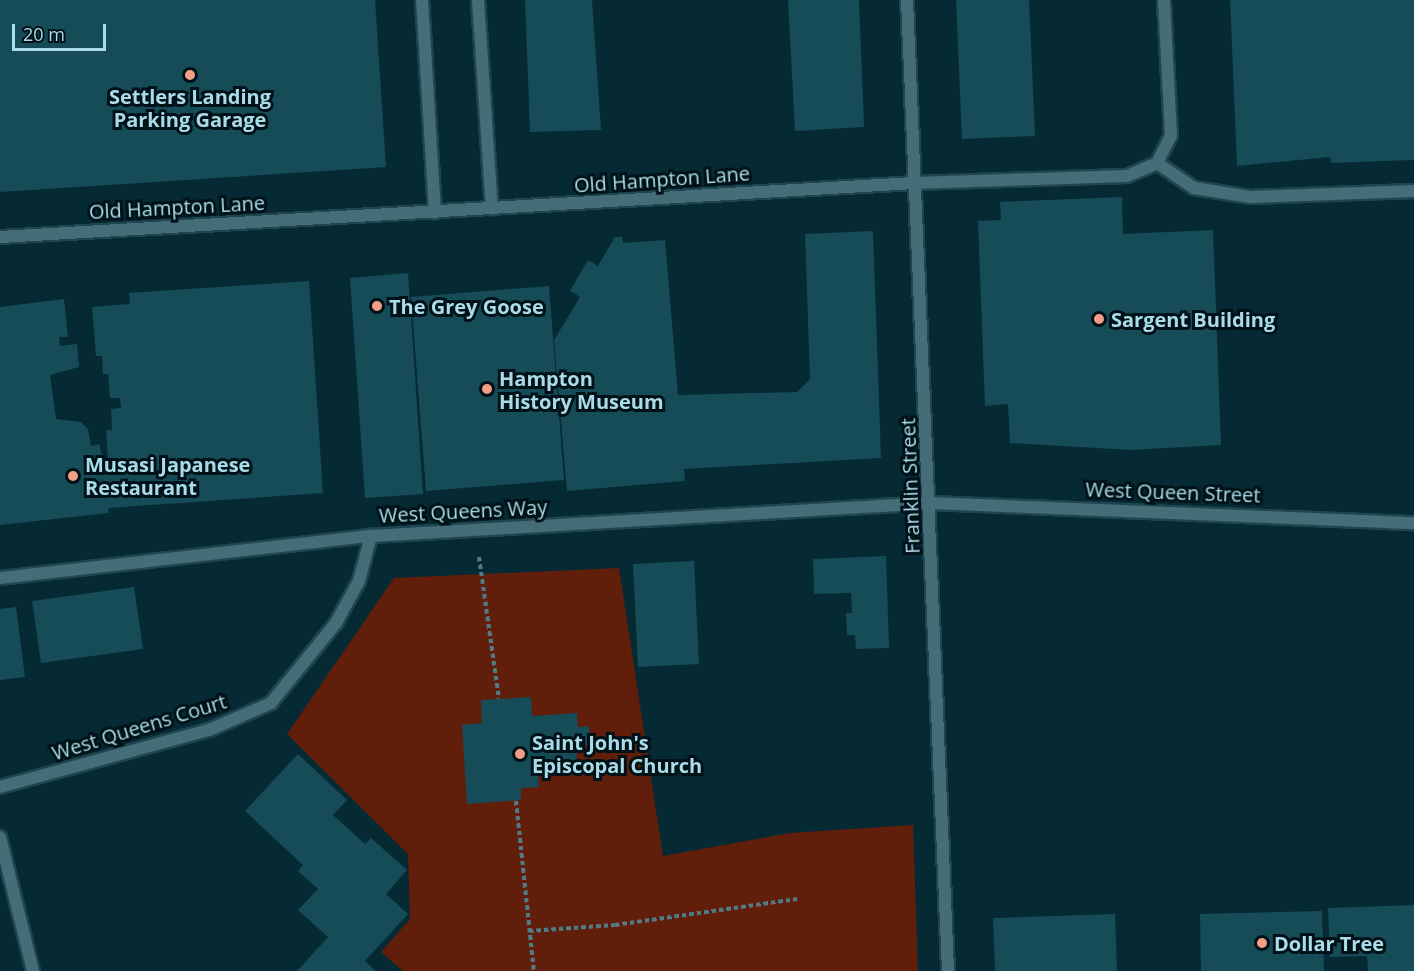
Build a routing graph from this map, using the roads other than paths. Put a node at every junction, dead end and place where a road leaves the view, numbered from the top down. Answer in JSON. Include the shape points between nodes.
{"nodes":[{"id":1,"x":422,"y":0,"type":"edge"},
{"id":2,"x":478,"y":0,"type":"edge"},
{"id":3,"x":907,"y":0,"type":"edge"},
{"id":4,"x":1164,"y":0,"type":"edge"},
{"id":5,"x":1157,"y":163,"type":"junction"},
{"id":6,"x":914,"y":183,"type":"junction"},
{"id":7,"x":1414,"y":191,"type":"edge"},
{"id":8,"x":492,"y":209,"type":"junction"},
{"id":9,"x":435,"y":213,"type":"junction"},
{"id":10,"x":0,"y":237,"type":"edge"},
{"id":11,"x":931,"y":503,"type":"junction"},
{"id":12,"x":1414,"y":523,"type":"edge"},
{"id":13,"x":371,"y":536,"type":"junction"},
{"id":14,"x":0,"y":578,"type":"edge"},
{"id":15,"x":0,"y":788,"type":"edge"},
{"id":16,"x":0,"y":837,"type":"edge"},
{"id":17,"x":33,"y":971,"type":"edge"},
{"id":18,"x":948,"y":971,"type":"edge"}],
"edges":[{"from":1,"to":9,"type":"street"},
{"from":2,"to":8,"type":"street"},
{"from":3,"to":6,"type":"street","name":"Franklin Street"},
{"from":4,"to":5,"type":"street","via":[[1171,135]]},
{"from":5,"to":6,"type":"street","name":"Old Hampton Lane","via":[[1127,176]]},
{"from":5,"to":7,"type":"street","via":[[1194,188],[1250,197]]},
{"from":6,"to":8,"type":"street","name":"Old Hampton Lane"},
{"from":6,"to":11,"type":"street","name":"Franklin Street"},
{"from":8,"to":9,"type":"street","name":"Old Hampton Lane"},
{"from":9,"to":10,"type":"street","name":"Old Hampton Lane"},
{"from":11,"to":12,"type":"street","name":"West Queen Street"},
{"from":11,"to":13,"type":"street","name":"West Queens Way"},
{"from":11,"to":18,"type":"street","name":"Franklin Street"},
{"from":13,"to":14,"type":"street","name":"West Queens Way"},
{"from":13,"to":15,"type":"street","name":"West Queens Court","via":[[359,581],[336,623],[271,703],[209,730]]},
{"from":16,"to":17,"type":"street"}]}
